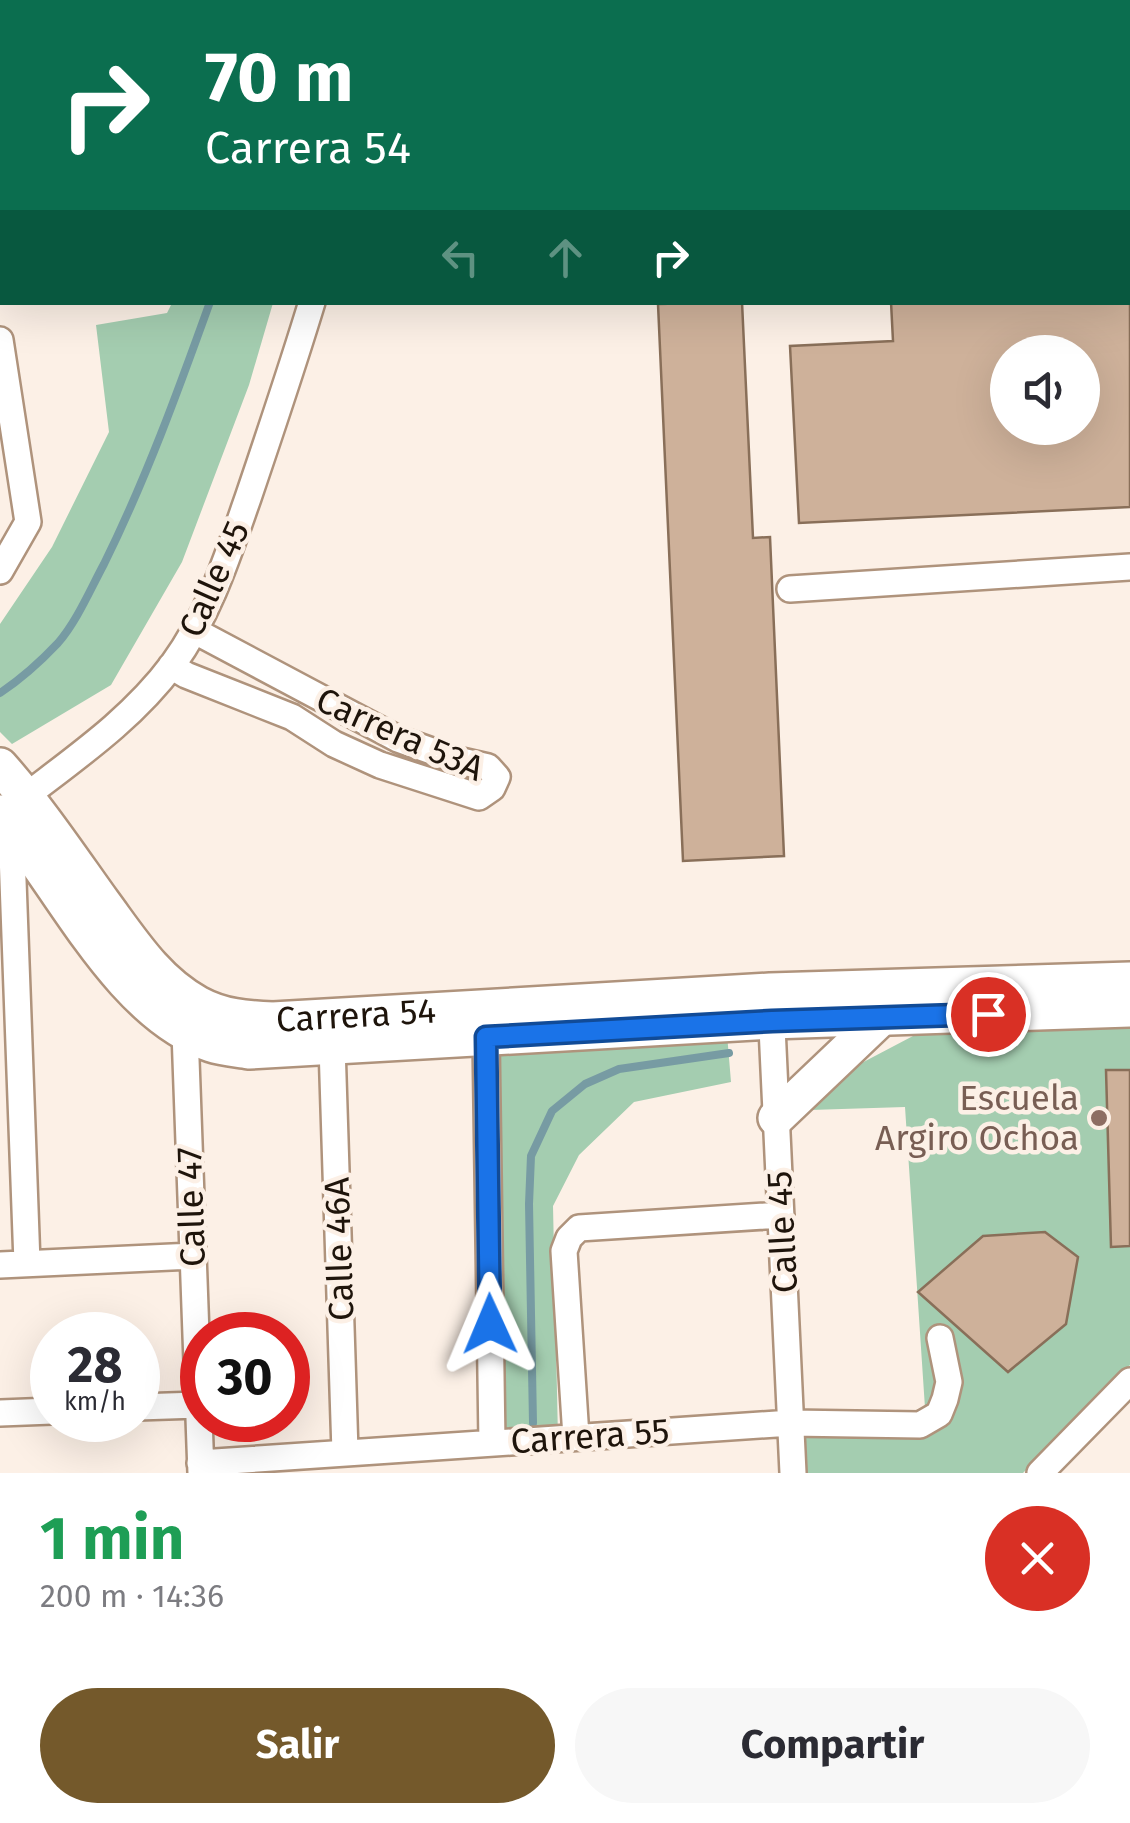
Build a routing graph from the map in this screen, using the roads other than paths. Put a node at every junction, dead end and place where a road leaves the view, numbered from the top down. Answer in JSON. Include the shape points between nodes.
{"nodes":[{"id":1,"x":311,"y":305,"type":"edge"},
{"id":2,"x":0,"y":340,"type":"edge"},
{"id":3,"x":1130,"y":567,"type":"edge"},
{"id":4,"x":0,"y":572,"type":"edge"},
{"id":5,"x":790,"y":589,"type":"dead end"},
{"id":6,"x":196,"y":631,"type":"junction"},
{"id":7,"x":171,"y":666,"type":"junction"},
{"id":8,"x":0,"y":766,"type":"edge"},
{"id":9,"x":10,"y":830,"type":"edge"},
{"id":10,"x":1130,"y":980,"type":"edge"},
{"id":11,"x":771,"y":1006,"type":"junction"},
{"id":12,"x":1130,"y":1009,"type":"edge"},
{"id":13,"x":882,"y":1017,"type":"junction"},
{"id":14,"x":192,"y":1019,"type":"junction"},
{"id":15,"x":486,"y":1037,"type":"junction"},
{"id":16,"x":332,"y":1046,"type":"junction"},
{"id":17,"x":776,"y":1118,"type":"junction"},
{"id":18,"x":781,"y":1215,"type":"junction"},
{"id":19,"x":193,"y":1256,"type":"junction"},
{"id":20,"x":27,"y":1264,"type":"junction"},
{"id":21,"x":0,"y":1265,"type":"edge"},
{"id":22,"x":195,"y":1312,"type":"edge"},
{"id":23,"x":940,"y":1338,"type":"dead end"},
{"id":24,"x":1130,"y":1381,"type":"edge"},
{"id":25,"x":1130,"y":1408,"type":"edge"},
{"id":26,"x":30,"y":1412,"type":"edge"},
{"id":27,"x":0,"y":1413,"type":"edge"},
{"id":28,"x":1090,"y":1420,"type":"junction"},
{"id":29,"x":791,"y":1423,"type":"junction"},
{"id":30,"x":576,"y":1437,"type":"junction"},
{"id":31,"x":200,"y":1442,"type":"edge"},
{"id":32,"x":492,"y":1443,"type":"junction"},
{"id":33,"x":346,"y":1452,"type":"junction"},
{"id":34,"x":201,"y":1468,"type":"edge"},
{"id":35,"x":793,"y":1473,"type":"edge"},
{"id":36,"x":1040,"y":1473,"type":"edge"}],
"edges":[{"from":1,"to":6,"type":"street","name":"Calle 45"},
{"from":2,"to":4,"type":"street","via":[[28,522]]},
{"from":3,"to":5,"type":"street"},
{"from":6,"to":7,"type":"street","name":"Calle 45"},
{"from":6,"to":7,"type":"street","name":"Carrera 53A","via":[[398,739],[488,767],[496,777],[492,788],[479,797],[380,765],[292,717]]},
{"from":7,"to":9,"type":"street","name":"Calle 45"},
{"from":8,"to":9,"type":"main road","name":"Carrera 54"},
{"from":9,"to":14,"type":"main road","name":"Carrera 54","via":[[142,998],[170,1023]]},
{"from":9,"to":20,"type":"street"},
{"from":10,"to":11,"type":"main road","name":"Carrera 54"},
{"from":11,"to":13,"type":"main road","name":"Carrera 54"},
{"from":11,"to":14,"type":"main road","name":"Carrera 54"},
{"from":11,"to":15,"type":"main road","name":"Carrera 54"},
{"from":11,"to":17,"type":"street","name":"Calle 45"},
{"from":12,"to":13,"type":"main road","name":"Carrera 54"},
{"from":13,"to":17,"type":"main road"},
{"from":14,"to":16,"type":"main road","name":"Carrera 54","via":[[214,1046]]},
{"from":14,"to":19,"type":"street","name":"Calle 47"},
{"from":15,"to":16,"type":"main road","name":"Carrera 54"},
{"from":15,"to":32,"type":"street"},
{"from":16,"to":33,"type":"street","name":"Calle 46A"},
{"from":17,"to":18,"type":"street","name":"Calle 45"},
{"from":18,"to":29,"type":"street","name":"Calle 45"},
{"from":18,"to":30,"type":"street","via":[[579,1228],[569,1238],[564,1251]]},
{"from":19,"to":20,"type":"street"},
{"from":19,"to":22,"type":"street","name":"Calle 47"},
{"from":20,"to":21,"type":"street"},
{"from":23,"to":29,"type":"street","name":"Carrera 55","via":[[949,1382],[939,1414],[920,1425]]},
{"from":24,"to":28,"type":"street"},
{"from":25,"to":28,"type":"street"},
{"from":26,"to":27,"type":"street"},
{"from":28,"to":36,"type":"street"},
{"from":29,"to":30,"type":"street","name":"Carrera 55"},
{"from":29,"to":35,"type":"street","name":"Calle 45"},
{"from":30,"to":32,"type":"street","name":"Carrera 55"},
{"from":31,"to":34,"type":"street","name":"Calle 47"},
{"from":32,"to":33,"type":"street","name":"Carrera 55"},
{"from":33,"to":34,"type":"street","name":"Carrera 55"}]}
